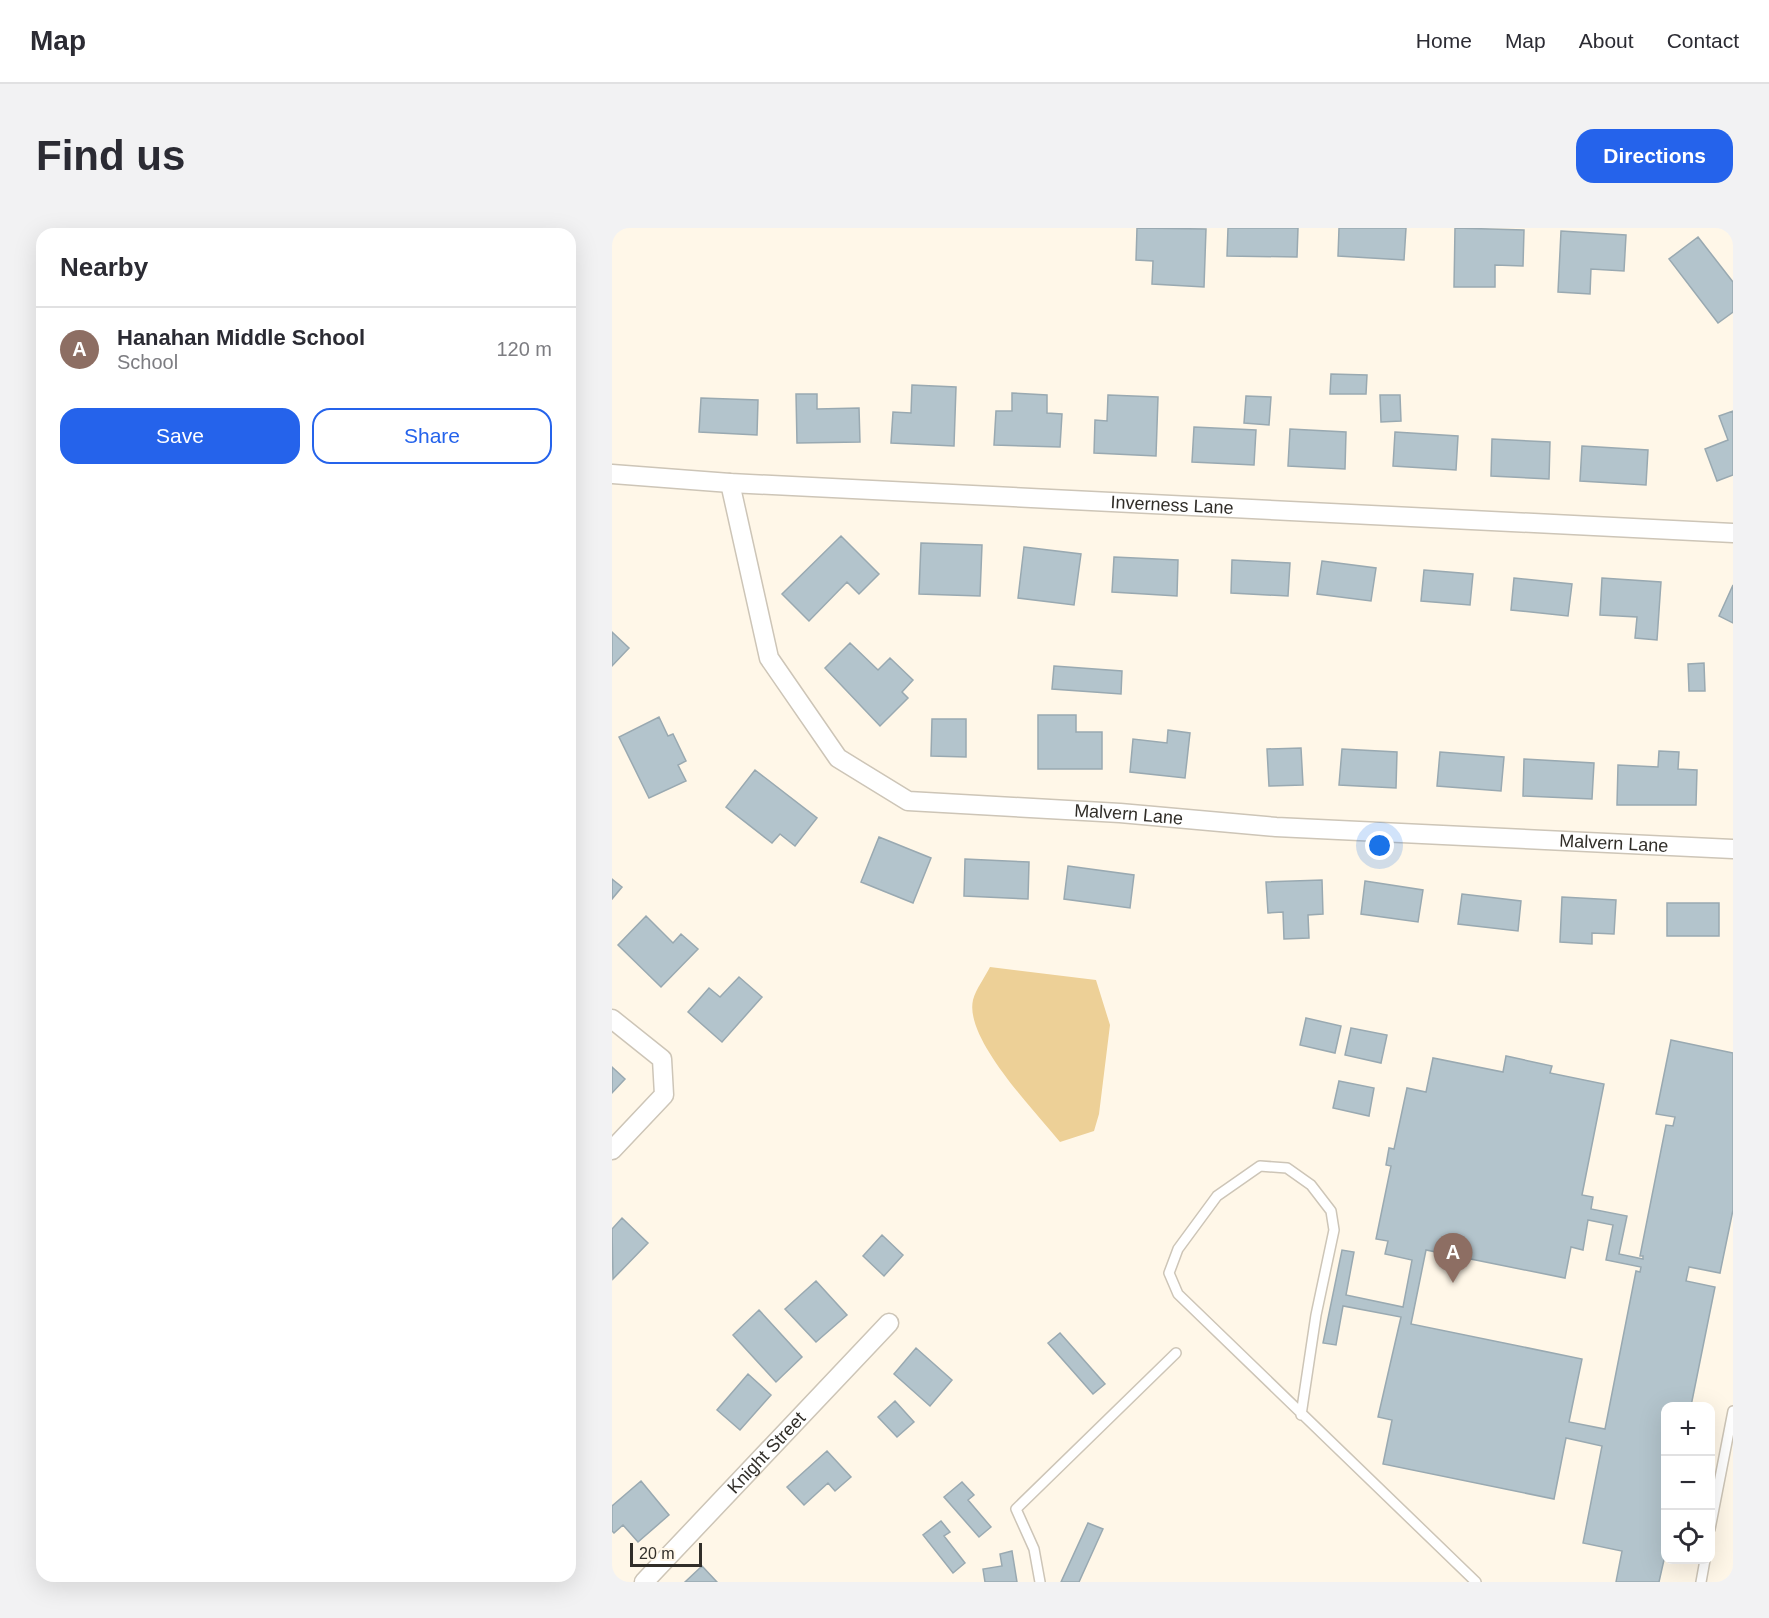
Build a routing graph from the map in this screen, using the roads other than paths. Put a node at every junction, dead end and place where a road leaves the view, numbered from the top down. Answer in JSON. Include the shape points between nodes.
{"nodes":[{"id":1,"x":612,"y":474,"type":"edge"},
{"id":2,"x":730,"y":483,"type":"junction"},
{"id":3,"x":1733,"y":533,"type":"edge"},
{"id":4,"x":1733,"y":849,"type":"edge"},
{"id":5,"x":612,"y":1019,"type":"edge"},
{"id":6,"x":612,"y":1150,"type":"edge"},
{"id":7,"x":889,"y":1323,"type":"dead end"},
{"id":8,"x":1176,"y":1353,"type":"dead end"},
{"id":9,"x":1733,"y":1411,"type":"edge"},
{"id":10,"x":1301,"y":1415,"type":"junction"},
{"id":11,"x":1714,"y":1510,"type":"edge"},
{"id":12,"x":1704,"y":1564,"type":"edge"},
{"id":13,"x":644,"y":1582,"type":"edge"},
{"id":14,"x":1041,"y":1582,"type":"edge"},
{"id":15,"x":1476,"y":1582,"type":"edge"},
{"id":16,"x":1701,"y":1582,"type":"edge"}],
"edges":[{"from":1,"to":2,"type":"street","name":"Inverness Lane"},
{"from":2,"to":3,"type":"street","name":"Inverness Lane"},
{"from":2,"to":4,"type":"street","name":"Malvern Lane","via":[[769,658],[838,758],[908,801],[1276,827]]},
{"from":5,"to":6,"type":"street","via":[[662,1059],[664,1095]]},
{"from":7,"to":13,"type":"street","name":"Knight Street"},
{"from":8,"to":14,"type":"lane","via":[[1016,1509],[1034,1549]]},
{"from":9,"to":11,"type":"lane"},
{"from":10,"to":10,"type":"lane","via":[[1334,1230],[1331,1210],[1311,1185],[1287,1168],[1260,1166],[1217,1196],[1178,1249],[1169,1273],[1178,1294]]},
{"from":10,"to":15,"type":"lane"},
{"from":12,"to":16,"type":"lane"}]}
